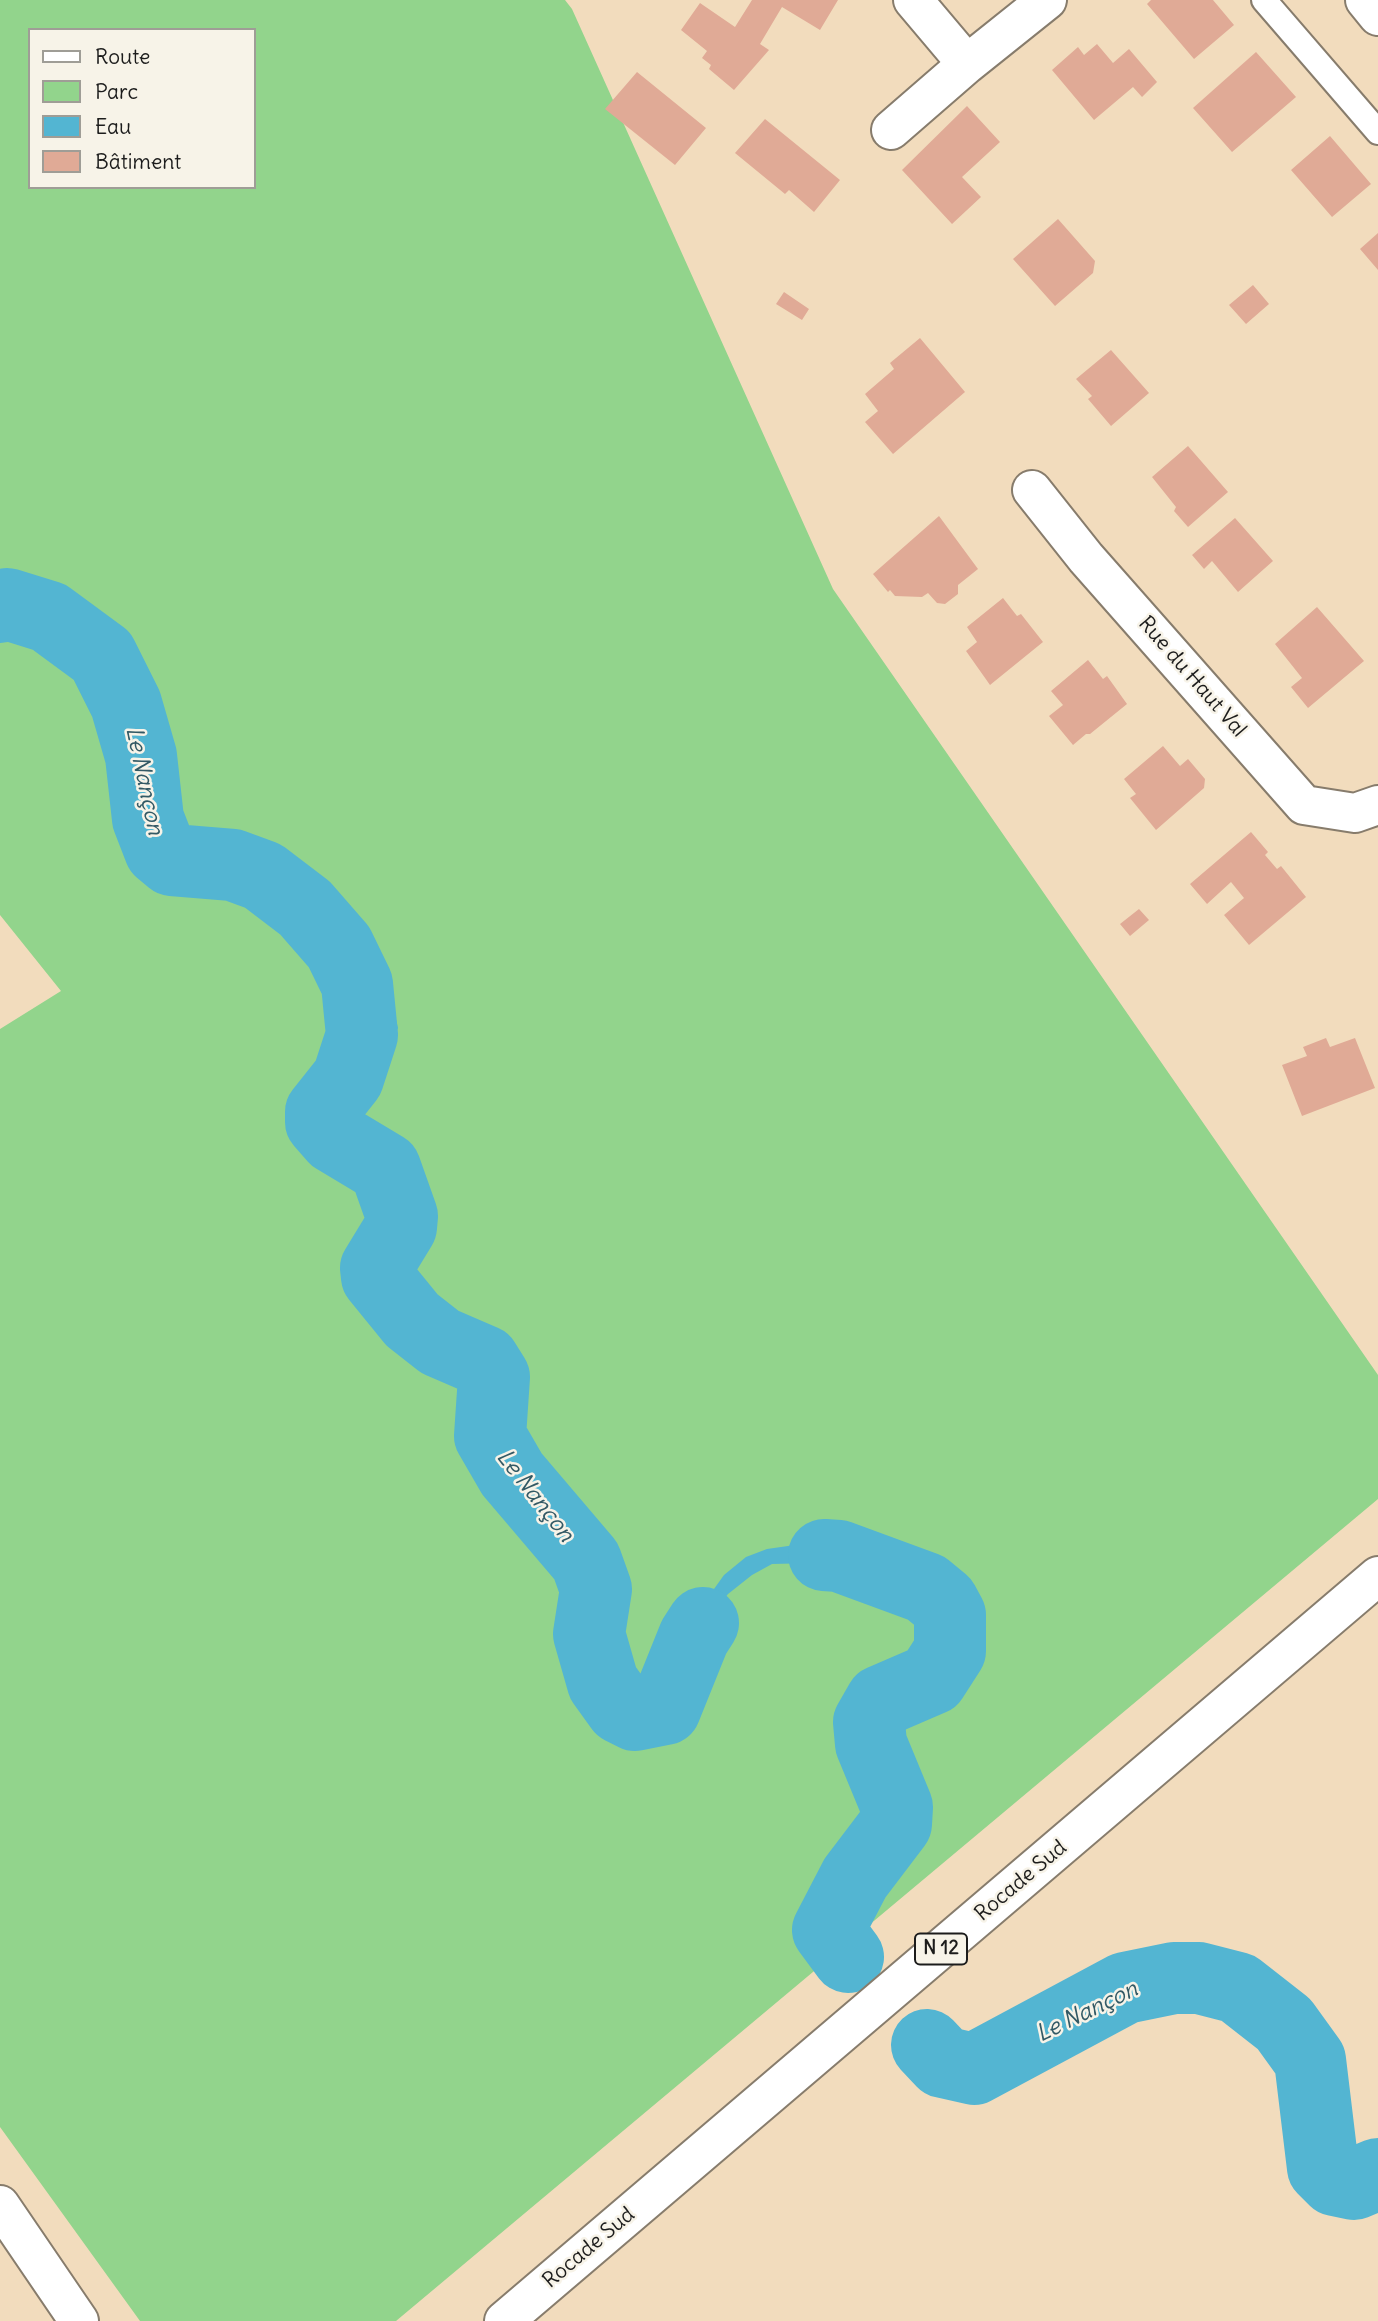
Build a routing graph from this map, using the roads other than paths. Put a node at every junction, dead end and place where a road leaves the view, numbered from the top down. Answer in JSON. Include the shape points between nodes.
{"nodes":[{"id":1,"x":913,"y":0,"type":"edge"},
{"id":2,"x":1047,"y":0,"type":"edge"},
{"id":3,"x":1264,"y":0,"type":"edge"},
{"id":4,"x":1365,"y":0,"type":"edge"},
{"id":5,"x":1378,"y":16,"type":"edge"},
{"id":6,"x":967,"y":64,"type":"junction"},
{"id":7,"x":891,"y":130,"type":"dead end"},
{"id":8,"x":1378,"y":132,"type":"edge"},
{"id":9,"x":1032,"y":490,"type":"dead end"},
{"id":10,"x":1378,"y":805,"type":"edge"},
{"id":11,"x":1378,"y":1576,"type":"edge"},
{"id":12,"x":0,"y":2205,"type":"edge"},
{"id":13,"x":79,"y":2321,"type":"edge"},
{"id":14,"x":504,"y":2321,"type":"edge"}],
"edges":[{"from":1,"to":6,"type":"main road"},
{"from":2,"to":6,"type":"main road"},
{"from":3,"to":8,"type":"lane"},
{"from":4,"to":5,"type":"main road"},
{"from":6,"to":7,"type":"main road"},
{"from":9,"to":10,"type":"main road","name":"Rue du Haut Val","via":[[1086,558],[1304,805],[1355,813]]},
{"from":11,"to":14,"type":"main road","name":"Rocade Sud","number":"N 12"},
{"from":12,"to":13,"type":"main road"}]}
